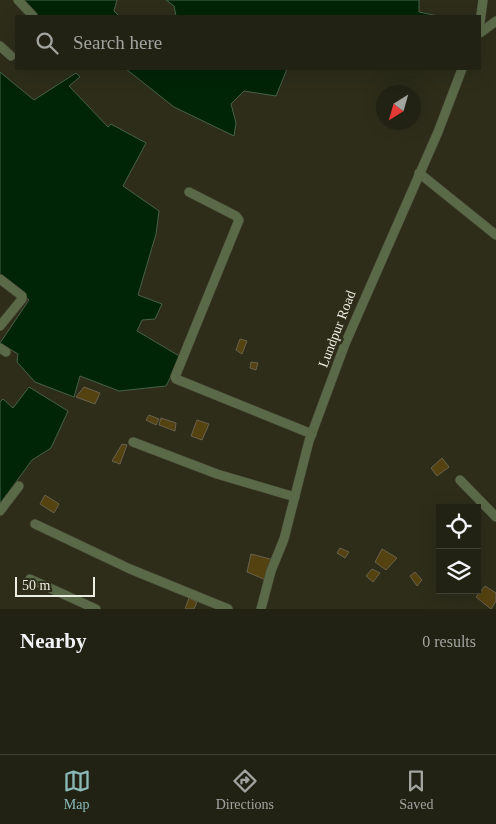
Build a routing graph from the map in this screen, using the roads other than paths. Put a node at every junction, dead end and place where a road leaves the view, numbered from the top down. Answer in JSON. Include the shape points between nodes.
{"nodes":[{"id":1,"x":18,"y":0,"type":"edge"},
{"id":2,"x":483,"y":0,"type":"edge"},
{"id":3,"x":32,"y":15,"type":"edge"},
{"id":4,"x":481,"y":15,"type":"edge"},
{"id":5,"x":496,"y":21,"type":"edge"},
{"id":6,"x":481,"y":32,"type":"edge"},
{"id":7,"x":0,"y":46,"type":"edge"},
{"id":8,"x":11,"y":56,"type":"dead end"},
{"id":9,"x":462,"y":70,"type":"edge"},
{"id":10,"x":419,"y":173,"type":"junction"},
{"id":11,"x":189,"y":192,"type":"dead end"},
{"id":12,"x":496,"y":235,"type":"edge"},
{"id":13,"x":0,"y":279,"type":"edge"},
{"id":14,"x":0,"y":326,"type":"edge"},
{"id":15,"x":312,"y":434,"type":"junction"},
{"id":16,"x":133,"y":442,"type":"dead end"},
{"id":17,"x":460,"y":480,"type":"dead end"},
{"id":18,"x":19,"y":486,"type":"dead end"},
{"id":19,"x":295,"y":498,"type":"junction"},
{"id":20,"x":0,"y":510,"type":"edge"},
{"id":21,"x":496,"y":517,"type":"edge"},
{"id":22,"x":35,"y":524,"type":"dead end"},
{"id":23,"x":30,"y":579,"type":"dead end"},
{"id":24,"x":96,"y":609,"type":"edge"},
{"id":25,"x":228,"y":609,"type":"edge"},
{"id":26,"x":261,"y":609,"type":"edge"}],
"edges":[{"from":1,"to":3,"type":"street"},
{"from":2,"to":4,"type":"street"},
{"from":5,"to":6,"type":"street"},
{"from":7,"to":8,"type":"street"},
{"from":9,"to":10,"type":"street","name":"Lundpur Road"},
{"from":10,"to":12,"type":"street"},
{"from":10,"to":15,"type":"street","name":"Lundpur Road","via":[[370,282]]},
{"from":11,"to":15,"type":"street","via":[[239,220],[176,379]]},
{"from":13,"to":14,"type":"street","via":[[22,299]]},
{"from":15,"to":19,"type":"street","name":"Lundpur Road"},
{"from":16,"to":19,"type":"street","via":[[217,474]]},
{"from":17,"to":21,"type":"street"},
{"from":18,"to":20,"type":"street"},
{"from":19,"to":26,"type":"street","name":"Lundpur Road"},
{"from":22,"to":25,"type":"street","via":[[130,569]]},
{"from":23,"to":24,"type":"street"}]}
